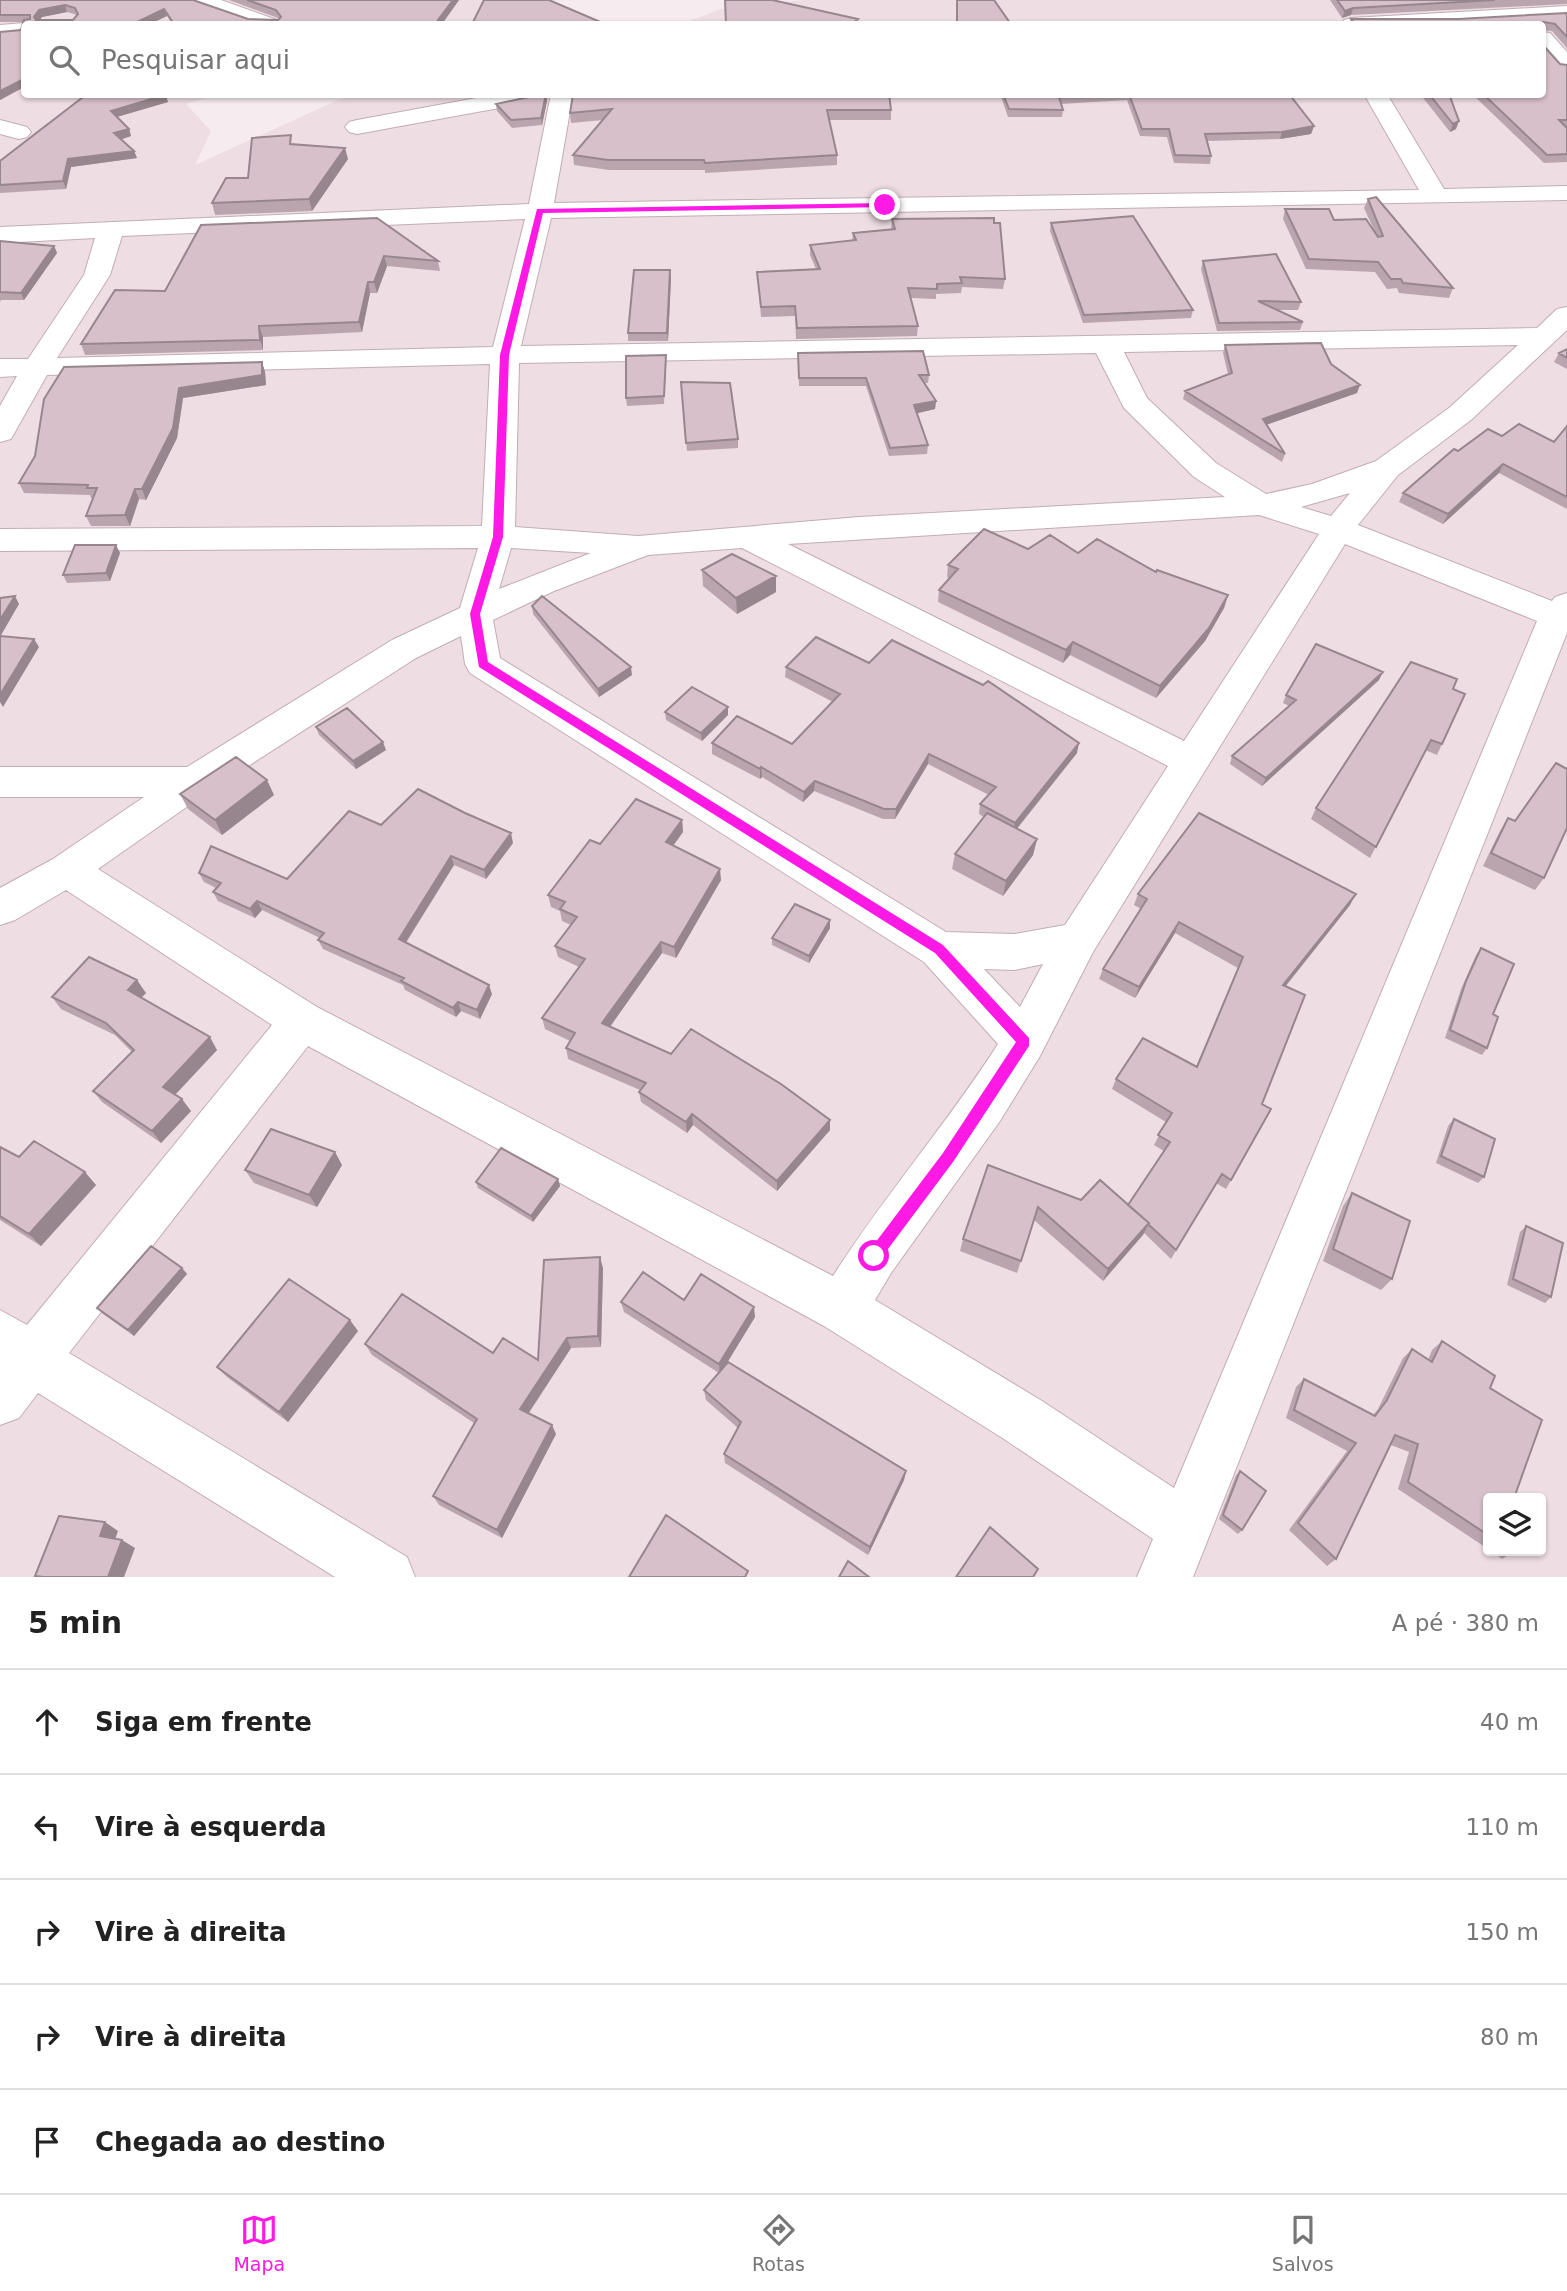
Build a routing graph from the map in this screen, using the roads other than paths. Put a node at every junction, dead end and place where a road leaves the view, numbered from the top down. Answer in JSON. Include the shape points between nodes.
{"nodes":[{"id":1,"x":201,"y":0,"type":"edge"},
{"id":2,"x":1518,"y":12,"type":"edge"},
{"id":3,"x":1567,"y":12,"type":"edge"},
{"id":4,"x":261,"y":21,"type":"edge"},
{"id":5,"x":1393,"y":21,"type":"edge"},
{"id":6,"x":21,"y":30,"type":"edge"},
{"id":7,"x":0,"y":31,"type":"edge"},
{"id":8,"x":1546,"y":42,"type":"edge"},
{"id":9,"x":1567,"y":65,"type":"edge"},
{"id":10,"x":516,"y":98,"type":"edge"},
{"id":11,"x":561,"y":98,"type":"edge"},
{"id":12,"x":1377,"y":98,"type":"edge"},
{"id":13,"x":357,"y":127,"type":"dead end"},
{"id":14,"x":1561,"y":196,"type":"edge"},
{"id":15,"x":1436,"y":197,"type":"junction"},
{"id":16,"x":540,"y":211,"type":"junction"},
{"id":17,"x":111,"y":229,"type":"junction"},
{"id":18,"x":0,"y":235,"type":"edge"},
{"id":19,"x":1555,"y":326,"type":"edge"},
{"id":20,"x":1106,"y":345,"type":"junction"},
{"id":21,"x":505,"y":355,"type":"junction"},
{"id":22,"x":37,"y":367,"type":"junction"},
{"id":23,"x":0,"y":368,"type":"edge"},
{"id":24,"x":0,"y":433,"type":"edge"},
{"id":25,"x":1387,"y":468,"type":"junction"},
{"id":26,"x":1261,"y":505,"type":"junction"},
{"id":27,"x":1338,"y":530,"type":"junction"},
{"id":28,"x":498,"y":537,"type":"junction"},
{"id":29,"x":747,"y":537,"type":"junction"},
{"id":30,"x":0,"y":540,"type":"edge"},
{"id":31,"x":644,"y":545,"type":"junction"},
{"id":32,"x":475,"y":614,"type":"junction"},
{"id":33,"x":1564,"y":614,"type":"edge"},
{"id":34,"x":404,"y":649,"type":"junction"},
{"id":35,"x":483,"y":664,"type":"junction"},
{"id":36,"x":1191,"y":761,"type":"junction"},
{"id":37,"x":0,"y":782,"type":"edge"},
{"id":38,"x":194,"y":782,"type":"junction"},
{"id":39,"x":66,"y":870,"type":"junction"},
{"id":40,"x":0,"y":908,"type":"edge"},
{"id":41,"x":1078,"y":940,"type":"junction"},
{"id":42,"x":939,"y":949,"type":"junction"},
{"id":43,"x":302,"y":1021,"type":"junction"},
{"id":44,"x":1024,"y":1042,"type":"junction"},
{"id":45,"x":842,"y":1308,"type":"junction"},
{"id":46,"x":17,"y":1348,"type":"edge"},
{"id":47,"x":0,"y":1399,"type":"edge"},
{"id":48,"x":1185,"y":1528,"type":"junction"},
{"id":49,"x":387,"y":1577,"type":"edge"},
{"id":50,"x":1165,"y":1577,"type":"edge"}],
"edges":[{"from":1,"to":4,"type":"street"},
{"from":2,"to":3,"type":"street"},
{"from":2,"to":5,"type":"street"},
{"from":6,"to":7,"type":"street"},
{"from":8,"to":9,"type":"street"},
{"from":10,"to":13,"type":"street"},
{"from":11,"to":16,"type":"street"},
{"from":12,"to":15,"type":"street"},
{"from":14,"to":15,"type":"street"},
{"from":15,"to":16,"type":"street"},
{"from":16,"to":17,"type":"street"},
{"from":16,"to":21,"type":"street"},
{"from":17,"to":18,"type":"street"},
{"from":17,"to":22,"type":"street","via":[[97,275]]},
{"from":19,"to":20,"type":"street"},
{"from":19,"to":25,"type":"street","via":[[1460,414]]},
{"from":20,"to":21,"type":"street"},
{"from":20,"to":26,"type":"street","via":[[1134,402],[1205,470]]},
{"from":21,"to":22,"type":"street"},
{"from":21,"to":28,"type":"street"},
{"from":22,"to":23,"type":"street"},
{"from":22,"to":24,"type":"street"},
{"from":25,"to":26,"type":"street","via":[[1319,493]]},
{"from":25,"to":27,"type":"street"},
{"from":26,"to":27,"type":"street"},
{"from":26,"to":29,"type":"street"},
{"from":27,"to":33,"type":"street"},
{"from":27,"to":36,"type":"street"},
{"from":28,"to":30,"type":"street"},
{"from":28,"to":31,"type":"street"},
{"from":28,"to":32,"type":"street"},
{"from":29,"to":31,"type":"street"},
{"from":29,"to":36,"type":"street"},
{"from":31,"to":32,"type":"street"},
{"from":32,"to":34,"type":"street"},
{"from":32,"to":35,"type":"street"},
{"from":33,"to":48,"type":"street","via":[[1553,624]]},
{"from":34,"to":35,"type":"street"},
{"from":34,"to":38,"type":"street"},
{"from":35,"to":42,"type":"street"},
{"from":36,"to":41,"type":"street"},
{"from":37,"to":38,"type":"street"},
{"from":38,"to":39,"type":"street"},
{"from":39,"to":40,"type":"street"},
{"from":39,"to":43,"type":"street"},
{"from":41,"to":42,"type":"street","via":[[1015,952]]},
{"from":41,"to":44,"type":"street"},
{"from":42,"to":44,"type":"street"},
{"from":43,"to":45,"type":"street"},
{"from":43,"to":46,"type":"street"},
{"from":44,"to":45,"type":"street"},
{"from":45,"to":48,"type":"street"},
{"from":46,"to":47,"type":"street"},
{"from":46,"to":49,"type":"street"},
{"from":48,"to":50,"type":"street"}]}
